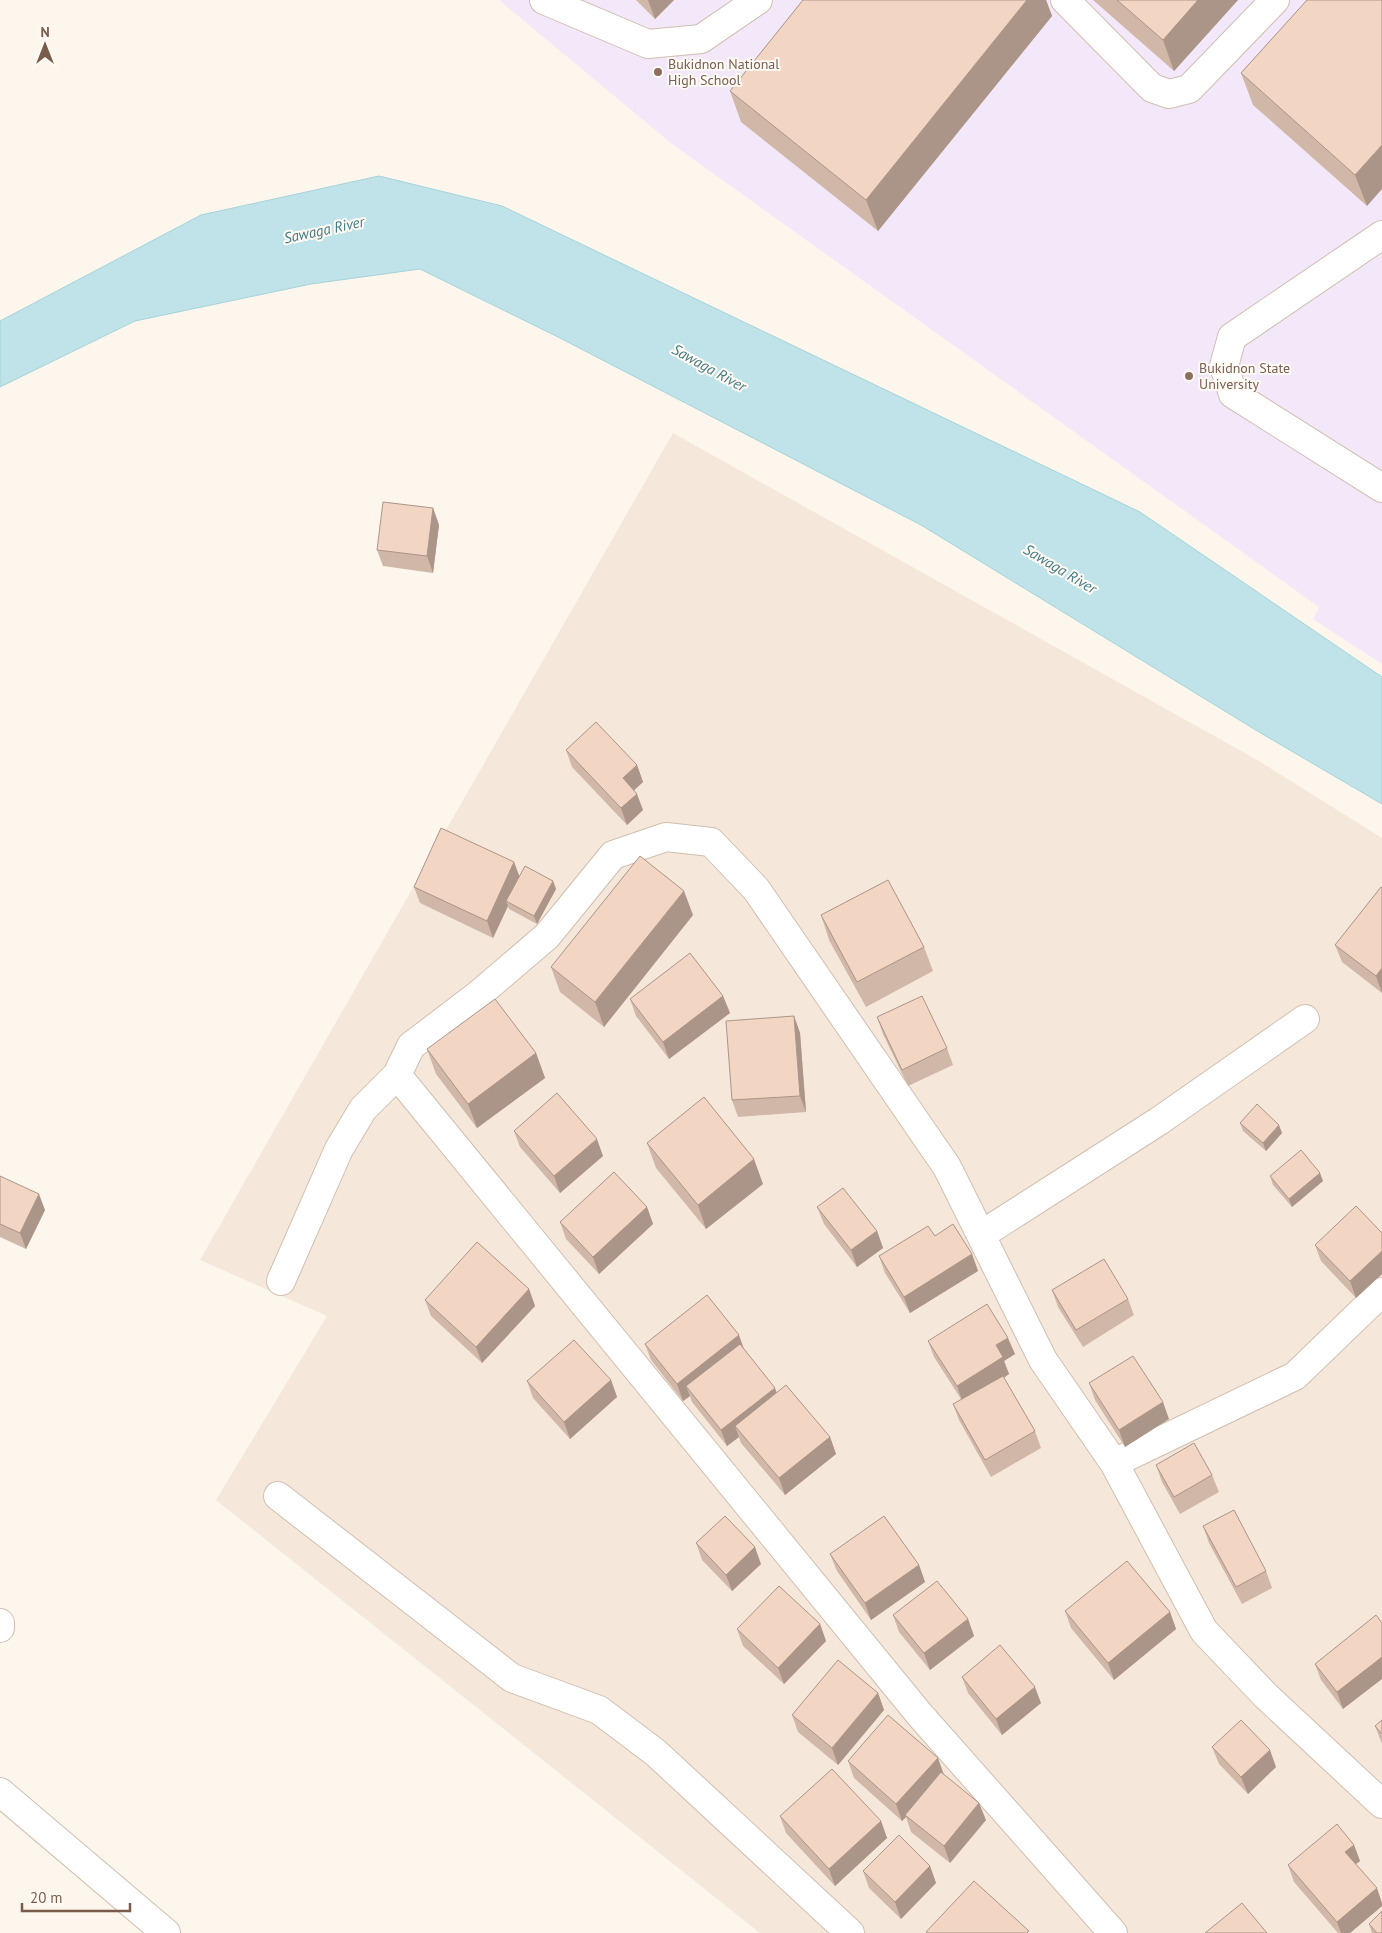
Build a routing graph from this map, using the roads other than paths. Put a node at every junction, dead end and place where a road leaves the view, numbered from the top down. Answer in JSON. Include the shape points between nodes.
{"nodes":[{"id":1,"x":544,"y":0,"type":"edge"},
{"id":2,"x":758,"y":0,"type":"edge"},
{"id":3,"x":1065,"y":0,"type":"edge"},
{"id":4,"x":1275,"y":0,"type":"edge"},
{"id":5,"x":1382,"y":235,"type":"edge"},
{"id":6,"x":1382,"y":488,"type":"edge"},
{"id":7,"x":1306,"y":1019,"type":"dead end"},
{"id":8,"x":397,"y":1075,"type":"junction"},
{"id":9,"x":981,"y":1234,"type":"junction"},
{"id":10,"x":281,"y":1281,"type":"dead end"},
{"id":11,"x":1382,"y":1292,"type":"edge"},
{"id":12,"x":1114,"y":1463,"type":"junction"},
{"id":13,"x":278,"y":1496,"type":"dead end"},
{"id":14,"x":0,"y":1623,"type":"edge"},
{"id":15,"x":0,"y":1628,"type":"edge"},
{"id":16,"x":0,"y":1792,"type":"edge"},
{"id":17,"x":1382,"y":1804,"type":"edge"},
{"id":18,"x":166,"y":1933,"type":"edge"},
{"id":19,"x":850,"y":1933,"type":"edge"},
{"id":20,"x":1113,"y":1933,"type":"edge"}],
"edges":[{"from":1,"to":2,"type":"street","via":[[648,44],[701,39]]},
{"from":3,"to":4,"type":"street","via":[[1152,88],[1169,94],[1189,89]]},
{"from":5,"to":6,"type":"street","via":[[1232,337],[1224,366],[1233,394]]},
{"from":7,"to":9,"type":"street","via":[[1159,1121]]},
{"from":8,"to":9,"type":"street","via":[[411,1046],[547,936],[613,855],[666,837],[711,842],[756,889],[790,938],[947,1167]]},
{"from":8,"to":10,"type":"street","via":[[364,1109],[339,1148]]},
{"from":8,"to":20,"type":"street","via":[[920,1715]]},
{"from":9,"to":12,"type":"street","via":[[1043,1360]]},
{"from":11,"to":12,"type":"street","via":[[1295,1376]]},
{"from":12,"to":17,"type":"street","via":[[1204,1631],[1266,1696]]},
{"from":13,"to":19,"type":"street","via":[[512,1678],[599,1710],[649,1748]]},
{"from":14,"to":15,"type":"street"},
{"from":16,"to":18,"type":"street"}]}
